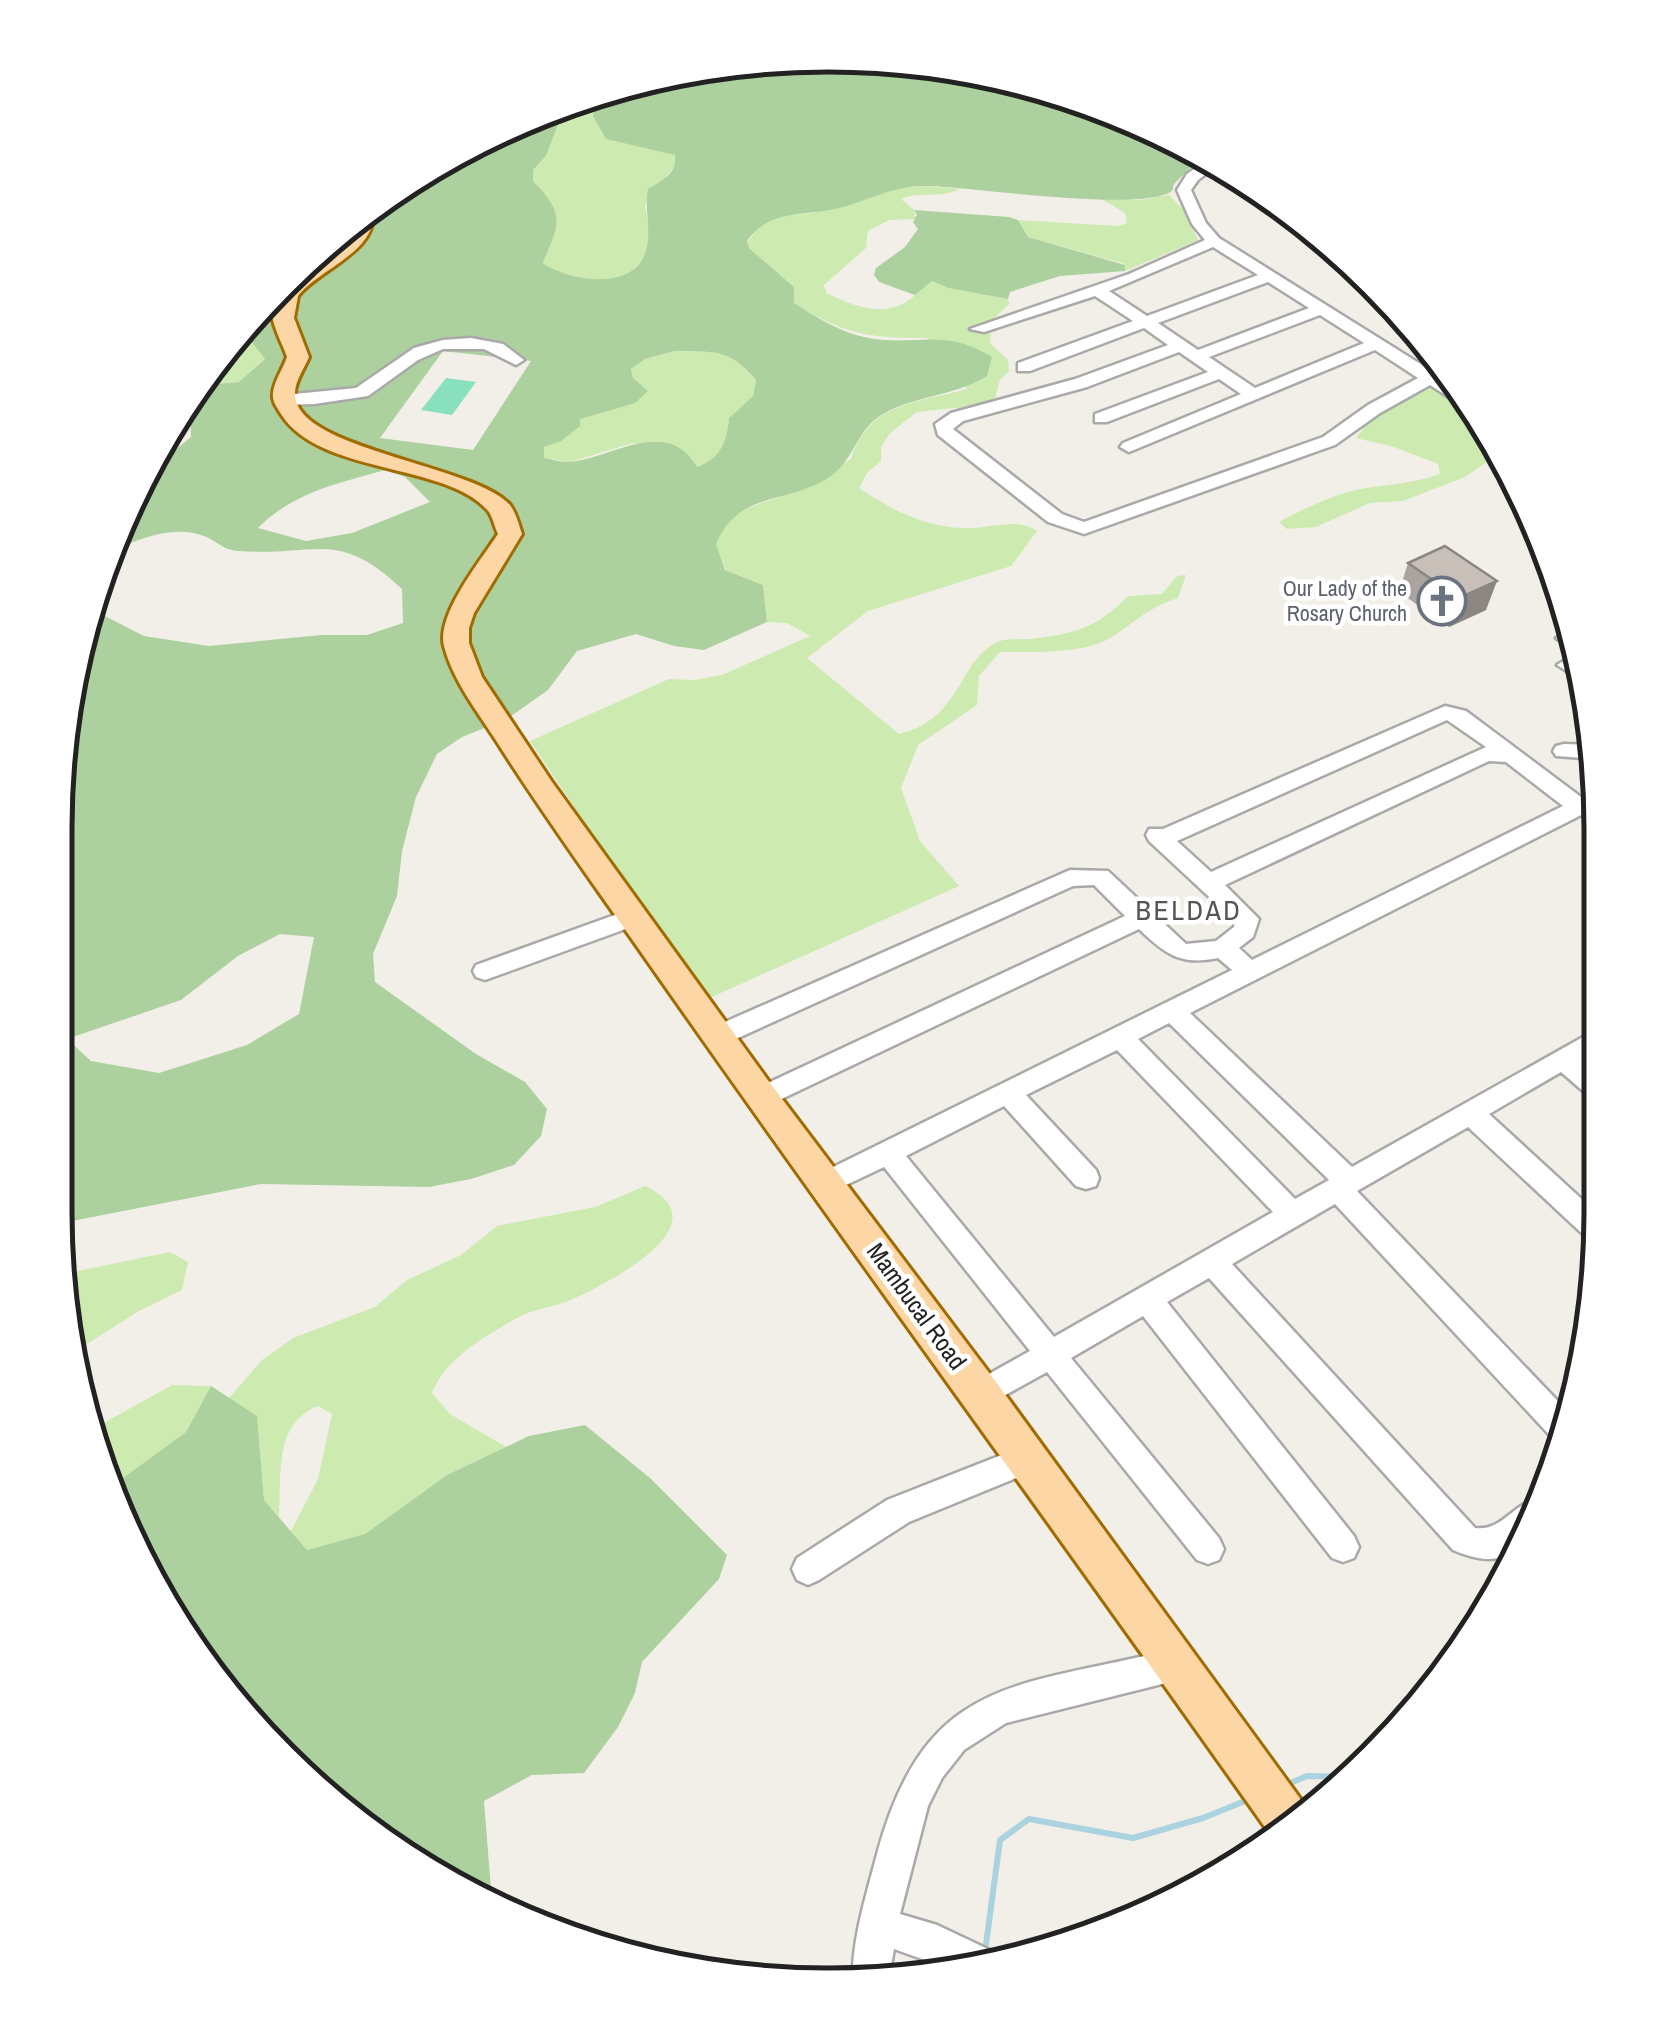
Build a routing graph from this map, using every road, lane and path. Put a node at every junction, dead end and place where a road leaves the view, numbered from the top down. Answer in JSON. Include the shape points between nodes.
{"nodes":[{"id":1,"x":1200,"y":171,"type":"edge"},
{"id":2,"x":1214,"y":241,"type":"junction"},
{"id":3,"x":1268,"y":277,"type":"junction"},
{"id":4,"x":1097,"y":290,"type":"junction"},
{"id":5,"x":284,"y":305,"type":"edge"},
{"id":6,"x":1318,"y":310,"type":"junction"},
{"id":7,"x":1146,"y":322,"type":"junction"},
{"id":8,"x":978,"y":329,"type":"dead end"},
{"id":9,"x":1374,"y":345,"type":"junction"},
{"id":10,"x":1189,"y":351,"type":"junction"},
{"id":11,"x":516,"y":360,"type":"dead end"},
{"id":12,"x":1024,"y":367,"type":"dead end"},
{"id":13,"x":1221,"y":373,"type":"junction"},
{"id":14,"x":1428,"y":378,"type":"junction"},
{"id":15,"x":1439,"y":385,"type":"edge"},
{"id":16,"x":1251,"y":393,"type":"junction"},
{"id":17,"x":284,"y":400,"type":"junction"},
{"id":18,"x":1101,"y":418,"type":"dead end"},
{"id":19,"x":1129,"y":447,"type":"dead end"},
{"id":20,"x":1564,"y":750,"type":"dead end"},
{"id":21,"x":1579,"y":751,"type":"edge"},
{"id":22,"x":1511,"y":755,"type":"junction"},
{"id":23,"x":1583,"y":798,"type":"edge"},
{"id":24,"x":1583,"y":805,"type":"edge"},
{"id":25,"x":1209,"y":883,"type":"junction"},
{"id":26,"x":634,"y":918,"type":"junction"},
{"id":27,"x":1142,"y":918,"type":"junction"},
{"id":28,"x":1224,"y":948,"type":"junction"},
{"id":29,"x":485,"y":971,"type":"dead end"},
{"id":30,"x":1250,"y":972,"type":"junction"},
{"id":31,"x":1172,"y":1011,"type":"junction"},
{"id":32,"x":718,"y":1036,"type":"junction"},
{"id":33,"x":1120,"y":1037,"type":"junction"},
{"id":34,"x":1584,"y":1047,"type":"edge"},
{"id":35,"x":1563,"y":1059,"type":"junction"},
{"id":36,"x":1584,"y":1077,"type":"edge"},
{"id":37,"x":1008,"y":1093,"type":"junction"},
{"id":38,"x":762,"y":1097,"type":"junction"},
{"id":39,"x":1470,"y":1112,"type":"junction"},
{"id":40,"x":888,"y":1153,"type":"junction"},
{"id":41,"x":1086,"y":1178,"type":"dead end"},
{"id":42,"x":827,"y":1184,"type":"junction"},
{"id":43,"x":1344,"y":1186,"type":"junction"},
{"id":44,"x":1293,"y":1215,"type":"junction"},
{"id":45,"x":1584,"y":1218,"type":"edge"},
{"id":46,"x":1212,"y":1262,"type":"junction"},
{"id":47,"x":1148,"y":1299,"type":"junction"},
{"id":48,"x":1051,"y":1355,"type":"junction"},
{"id":49,"x":982,"y":1394,"type":"junction"},
{"id":50,"x":1555,"y":1418,"type":"edge"},
{"id":51,"x":1028,"y":1459,"type":"junction"},
{"id":52,"x":1513,"y":1531,"type":"edge"},
{"id":53,"x":1343,"y":1547,"type":"dead end"},
{"id":54,"x":1208,"y":1549,"type":"dead end"},
{"id":55,"x":808,"y":1569,"type":"dead end"},
{"id":56,"x":1174,"y":1666,"type":"junction"},
{"id":57,"x":1274,"y":1802,"type":"edge"},
{"id":58,"x":881,"y":1927,"type":"junction"},
{"id":59,"x":962,"y":1955,"type":"edge"},
{"id":60,"x":873,"y":1966,"type":"edge"}],
"edges":[{"from":1,"to":2,"type":"street","via":[[1184,190],[1198,224]]},
{"from":2,"to":3,"type":"street"},
{"from":2,"to":4,"type":"street"},
{"from":3,"to":6,"type":"street"},
{"from":3,"to":7,"type":"street"},
{"from":4,"to":7,"type":"street"},
{"from":4,"to":8,"type":"street"},
{"from":5,"to":17,"type":"main road","via":[[298,357]]},
{"from":6,"to":9,"type":"street"},
{"from":6,"to":10,"type":"street"},
{"from":7,"to":10,"type":"street"},
{"from":7,"to":12,"type":"street"},
{"from":9,"to":14,"type":"street"},
{"from":9,"to":16,"type":"street"},
{"from":10,"to":13,"type":"street"},
{"from":10,"to":14,"type":"street","via":[[957,417],[942,427],[1055,518],[1084,528],[1329,442]]},
{"from":11,"to":17,"type":"street","via":[[506,350],[482,345],[435,346],[365,391]]},
{"from":13,"to":16,"type":"street"},
{"from":13,"to":18,"type":"street"},
{"from":14,"to":15,"type":"street"},
{"from":16,"to":19,"type":"street"},
{"from":17,"to":26,"type":"main road","name":"Mambucal Road","via":[[324,439],[470,488],[503,509],[510,534],[461,613],[456,643],[470,678]]},
{"from":20,"to":21,"type":"street"},
{"from":22,"to":23,"type":"street"},
{"from":22,"to":25,"type":"street","via":[[1486,754]]},
{"from":22,"to":25,"type":"street","via":[[1445,713],[1159,837]]},
{"from":24,"to":30,"type":"street"},
{"from":25,"to":28,"type":"street","via":[[1246,919],[1245,931]]},
{"from":26,"to":29,"type":"street"},
{"from":26,"to":32,"type":"main road","name":"Mambucal Road"},
{"from":27,"to":28,"type":"street","via":[[1190,956]]},
{"from":27,"to":32,"type":"street","via":[[1100,877],[1070,878]]},
{"from":27,"to":38,"type":"street"},
{"from":28,"to":30,"type":"street"},
{"from":30,"to":31,"type":"street"},
{"from":31,"to":33,"type":"street"},
{"from":31,"to":43,"type":"street"},
{"from":32,"to":38,"type":"main road","name":"Mambucal Road"},
{"from":33,"to":37,"type":"street"},
{"from":33,"to":44,"type":"street"},
{"from":34,"to":35,"type":"street"},
{"from":35,"to":36,"type":"street"},
{"from":35,"to":39,"type":"street"},
{"from":37,"to":40,"type":"street"},
{"from":37,"to":41,"type":"street"},
{"from":38,"to":42,"type":"main road","name":"Mambucal Road"},
{"from":39,"to":43,"type":"street"},
{"from":39,"to":45,"type":"street"},
{"from":40,"to":42,"type":"street"},
{"from":40,"to":48,"type":"street"},
{"from":42,"to":49,"type":"main road","name":"Mambucal Road"},
{"from":43,"to":44,"type":"street"},
{"from":43,"to":50,"type":"street"},
{"from":44,"to":46,"type":"street"},
{"from":46,"to":47,"type":"street"},
{"from":46,"to":52,"type":"street","via":[[1464,1539],[1491,1547]]},
{"from":47,"to":48,"type":"street"},
{"from":47,"to":53,"type":"street"},
{"from":48,"to":49,"type":"street"},
{"from":48,"to":54,"type":"street"},
{"from":49,"to":51,"type":"main road","name":"Mambucal Road"},
{"from":51,"to":55,"type":"street","via":[[898,1511]]},
{"from":51,"to":56,"type":"main road","name":"Mambucal Road"},
{"from":56,"to":57,"type":"main road","name":"Mambucal Road"},
{"from":56,"to":58,"type":"street","via":[[981,1716],[952,1738],[912,1802]]},
{"from":58,"to":59,"type":"street"},
{"from":58,"to":60,"type":"street"}]}
